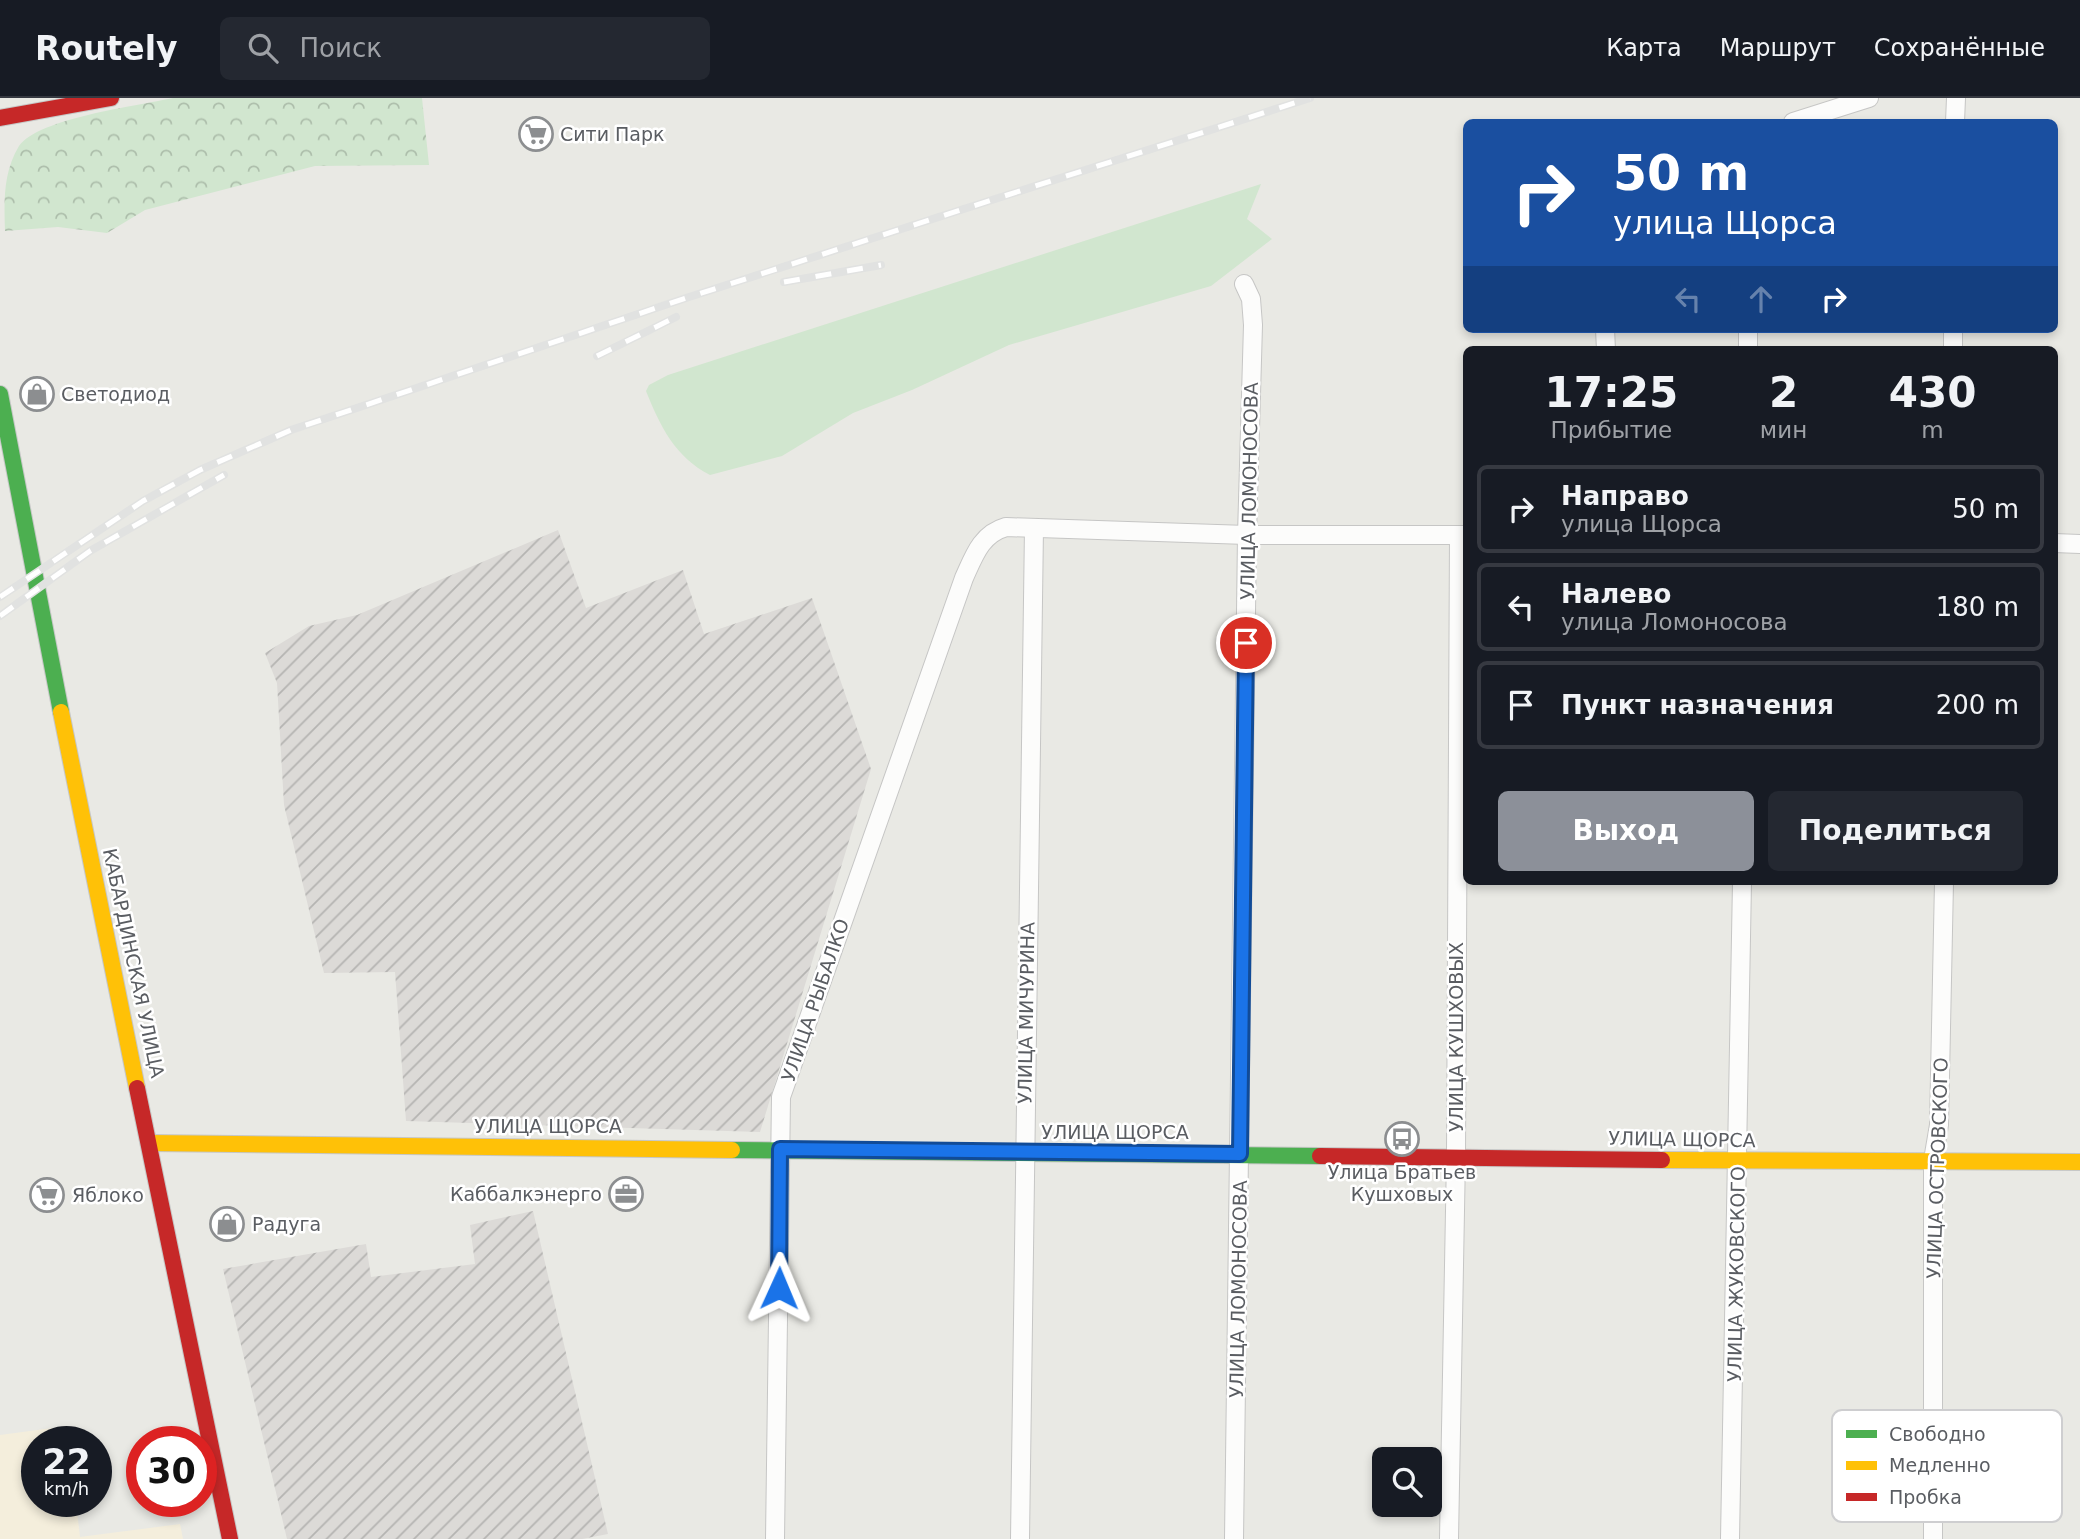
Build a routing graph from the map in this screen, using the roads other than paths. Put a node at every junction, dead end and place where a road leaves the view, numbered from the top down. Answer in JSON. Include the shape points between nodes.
{"nodes":[{"id":1,"x":111,"y":98,"type":"edge"},
{"id":2,"x":1870,"y":98,"type":"edge"},
{"id":3,"x":1956,"y":98,"type":"edge"},
{"id":4,"x":0,"y":118,"type":"edge"},
{"id":5,"x":1803,"y":119,"type":"edge"},
{"id":6,"x":1955,"y":119,"type":"edge"},
{"id":7,"x":1244,"y":284,"type":"dead end"},
{"id":8,"x":0,"y":394,"type":"edge"},
{"id":9,"x":1034,"y":528,"type":"junction"},
{"id":10,"x":1247,"y":535,"type":"junction"},
{"id":11,"x":1463,"y":535,"type":"edge"},
{"id":12,"x":2058,"y":543,"type":"edge"},
{"id":13,"x":2080,"y":544,"type":"edge"},
{"id":14,"x":1742,"y":885,"type":"edge"},
{"id":15,"x":1944,"y":885,"type":"edge"},
{"id":16,"x":150,"y":1143,"type":"junction"},
{"id":17,"x":780,"y":1149,"type":"junction"},
{"id":18,"x":1024,"y":1153,"type":"junction"},
{"id":19,"x":1240,"y":1154,"type":"junction"},
{"id":20,"x":1456,"y":1156,"type":"junction"},
{"id":21,"x":1933,"y":1160,"type":"junction"},
{"id":22,"x":1738,"y":1161,"type":"junction"},
{"id":23,"x":2080,"y":1162,"type":"edge"},
{"id":24,"x":1933,"y":1410,"type":"edge"},
{"id":25,"x":230,"y":1539,"type":"edge"},
{"id":26,"x":775,"y":1539,"type":"edge"},
{"id":27,"x":1020,"y":1539,"type":"edge"},
{"id":28,"x":1234,"y":1539,"type":"edge"},
{"id":29,"x":1449,"y":1539,"type":"edge"},
{"id":30,"x":1730,"y":1539,"type":"edge"}],
"edges":[{"from":1,"to":4,"type":"street"},
{"from":2,"to":5,"type":"street"},
{"from":3,"to":6,"type":"street"},
{"from":7,"to":10,"type":"street","name":"УЛИЦА ЛОМОНОСОВА","via":[[1251,299],[1253,325]]},
{"from":8,"to":16,"type":"street","name":"КАБАРДИНСКАЯ УЛИЦА","via":[[32,573]]},
{"from":9,"to":10,"type":"street"},
{"from":9,"to":17,"type":"street","name":"УЛИЦА РЫБАЛКО","via":[[1006,527],[990,533],[964,578],[781,1097]]},
{"from":9,"to":18,"type":"street","name":"УЛИЦА МИЧУРИНА"},
{"from":10,"to":11,"type":"street"},
{"from":10,"to":19,"type":"street","name":"УЛИЦА ЛОМОНОСОВА"},
{"from":11,"to":20,"type":"street","name":"УЛИЦА КУШХОВЫХ"},
{"from":12,"to":13,"type":"street"},
{"from":14,"to":22,"type":"street","name":"УЛИЦА ЖУКОВСКОГО"},
{"from":15,"to":21,"type":"street","name":"УЛИЦА ОСТРОВСКОГО","via":[[1939,1125]]},
{"from":16,"to":17,"type":"street","name":"УЛИЦА ЩОРСА"},
{"from":16,"to":25,"type":"street","name":"КАБАРДИНСКАЯ УЛИЦА"},
{"from":17,"to":18,"type":"street","name":"УЛИЦА ЩОРСА"},
{"from":17,"to":26,"type":"street","name":"УЛИЦА РЫБАЛКО"},
{"from":18,"to":19,"type":"street","name":"УЛИЦА ЩОРСА"},
{"from":18,"to":27,"type":"street","name":"УЛИЦА МИЧУРИНА"},
{"from":19,"to":20,"type":"street","name":"УЛИЦА ЩОРСА"},
{"from":19,"to":28,"type":"street","name":"УЛИЦА ЛОМОНОСОВА"},
{"from":20,"to":22,"type":"street","name":"УЛИЦА ЩОРСА"},
{"from":20,"to":29,"type":"street","name":"УЛИЦА КУШХОВЫХ"},
{"from":21,"to":22,"type":"street","name":"УЛИЦА ЩОРСА"},
{"from":21,"to":23,"type":"street","name":"УЛИЦА ЩОРСА"},
{"from":21,"to":24,"type":"street","name":"УЛИЦА ОСТРОВСКОГО"},
{"from":22,"to":30,"type":"street","name":"УЛИЦА ЖУКОВСКОГО"}]}
